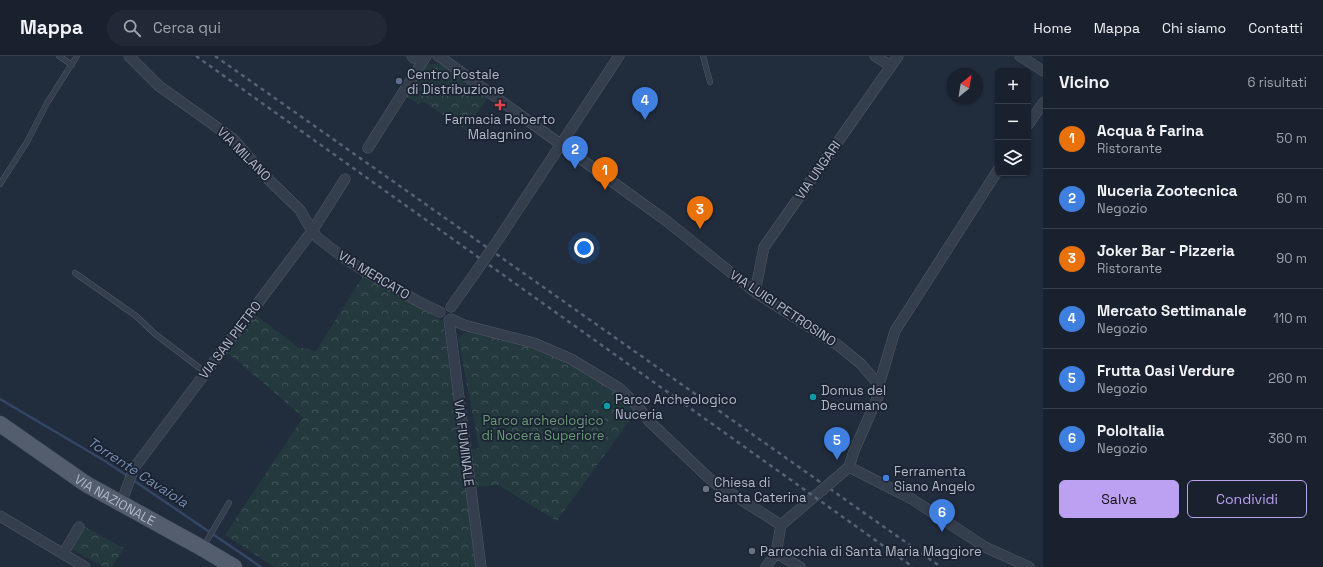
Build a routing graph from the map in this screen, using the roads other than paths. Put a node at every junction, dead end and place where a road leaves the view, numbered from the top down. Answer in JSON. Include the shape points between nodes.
{"nodes":[{"id":1,"x":59,"y":56,"type":"edge"},
{"id":2,"x":77,"y":56,"type":"edge"},
{"id":3,"x":129,"y":56,"type":"edge"},
{"id":4,"x":412,"y":56,"type":"edge"},
{"id":5,"x":426,"y":56,"type":"edge"},
{"id":6,"x":438,"y":56,"type":"edge"},
{"id":7,"x":619,"y":56,"type":"edge"},
{"id":8,"x":703,"y":56,"type":"edge"},
{"id":9,"x":875,"y":56,"type":"edge"},
{"id":10,"x":898,"y":56,"type":"edge"},
{"id":11,"x":1020,"y":56,"type":"edge"},
{"id":12,"x":72,"y":65,"type":"junction"},
{"id":13,"x":891,"y":66,"type":"junction"},
{"id":14,"x":1043,"y":71,"type":"edge"},
{"id":15,"x":710,"y":82,"type":"dead end"},
{"id":16,"x":1043,"y":103,"type":"edge"},
{"id":17,"x":1031,"y":121,"type":"edge"},
{"id":18,"x":562,"y":144,"type":"junction"},
{"id":19,"x":368,"y":148,"type":"dead end"},
{"id":20,"x":995,"y":175,"type":"edge"},
{"id":21,"x":345,"y":179,"type":"dead end"},
{"id":22,"x":0,"y":184,"type":"edge"},
{"id":23,"x":312,"y":231,"type":"junction"},
{"id":24,"x":75,"y":273,"type":"dead end"},
{"id":25,"x":755,"y":292,"type":"junction"},
{"id":26,"x":451,"y":307,"type":"junction"},
{"id":27,"x":440,"y":312,"type":"junction"},
{"id":28,"x":450,"y":319,"type":"junction"},
{"id":29,"x":205,"y":372,"type":"junction"},
{"id":30,"x":879,"y":385,"type":"junction"},
{"id":31,"x":0,"y":424,"type":"edge"},
{"id":32,"x":849,"y":467,"type":"junction"},
{"id":33,"x":123,"y":498,"type":"junction"},
{"id":34,"x":229,"y":503,"type":"dead end"},
{"id":35,"x":0,"y":516,"type":"edge"},
{"id":36,"x":780,"y":525,"type":"junction"},
{"id":37,"x":79,"y":527,"type":"dead end"},
{"id":38,"x":205,"y":544,"type":"junction"},
{"id":39,"x":776,"y":553,"type":"junction"},
{"id":40,"x":63,"y":554,"type":"junction"},
{"id":41,"x":227,"y":565,"type":"edge"},
{"id":42,"x":85,"y":567,"type":"edge"},
{"id":43,"x":481,"y":567,"type":"edge"},
{"id":44,"x":766,"y":567,"type":"edge"},
{"id":45,"x":800,"y":567,"type":"edge"},
{"id":46,"x":1029,"y":567,"type":"edge"}],
"edges":[{"from":1,"to":12,"type":"lane"},
{"from":2,"to":12,"type":"lane"},
{"from":3,"to":23,"type":"street","name":"VIA MILANO","via":[[159,86],[233,140],[300,210]]},
{"from":4,"to":5,"type":"street"},
{"from":5,"to":19,"type":"street"},
{"from":6,"to":18,"type":"street","name":"VIA LUIGI PETROSINO"},
{"from":7,"to":18,"type":"street"},
{"from":8,"to":15,"type":"lane"},
{"from":9,"to":13,"type":"street"},
{"from":10,"to":13,"type":"street","name":"VIA UNGARI"},
{"from":11,"to":14,"type":"street"},
{"from":12,"to":22,"type":"lane","via":[[47,102],[27,142]]},
{"from":13,"to":25,"type":"street","name":"VIA UNGARI","via":[[764,247]]},
{"from":16,"to":17,"type":"street"},
{"from":18,"to":25,"type":"street","name":"VIA LUIGI PETROSINO","via":[[668,222]]},
{"from":18,"to":26,"type":"street","bridge":true},
{"from":20,"to":30,"type":"street","via":[[895,331]]},
{"from":21,"to":23,"type":"street","name":"VIA SAN PIETRO"},
{"from":23,"to":27,"type":"street","name":"VIA MERCATO","via":[[323,242],[362,269],[421,304]]},
{"from":23,"to":29,"type":"street","name":"VIA SAN PIETRO"},
{"from":24,"to":29,"type":"lane","via":[[136,316],[155,334]]},
{"from":25,"to":30,"type":"street","name":"VIA LUIGI PETROSINO","via":[[839,346],[861,364]]},
{"from":26,"to":27,"type":"street","via":[[444,307]]},
{"from":26,"to":28,"type":"street","via":[[454,313]]},
{"from":27,"to":28,"type":"street","via":[[442,318]]},
{"from":28,"to":36,"type":"street","via":[[534,343],[571,359],[619,388],[650,422],[713,482]]},
{"from":28,"to":43,"type":"street","name":"VIA FIUMINALE"},
{"from":29,"to":33,"type":"street","name":"VIA SAN PIETRO","via":[[134,468]]},
{"from":30,"to":32,"type":"street","via":[[874,408]]},
{"from":31,"to":33,"type":"main road","name":"VIA NAZIONALE","via":[[86,484]]},
{"from":32,"to":36,"type":"street","bridge":true},
{"from":32,"to":46,"type":"street","via":[[912,499],[985,547]]},
{"from":33,"to":38,"type":"main road","name":"VIA NAZIONALE"},
{"from":34,"to":38,"type":"lane"},
{"from":35,"to":40,"type":"street"},
{"from":36,"to":39,"type":"street"},
{"from":37,"to":40,"type":"street"},
{"from":38,"to":41,"type":"main road","name":"VIA NAZIONALE"},
{"from":39,"to":44,"type":"street"},
{"from":39,"to":45,"type":"street"},
{"from":40,"to":42,"type":"street"}]}
